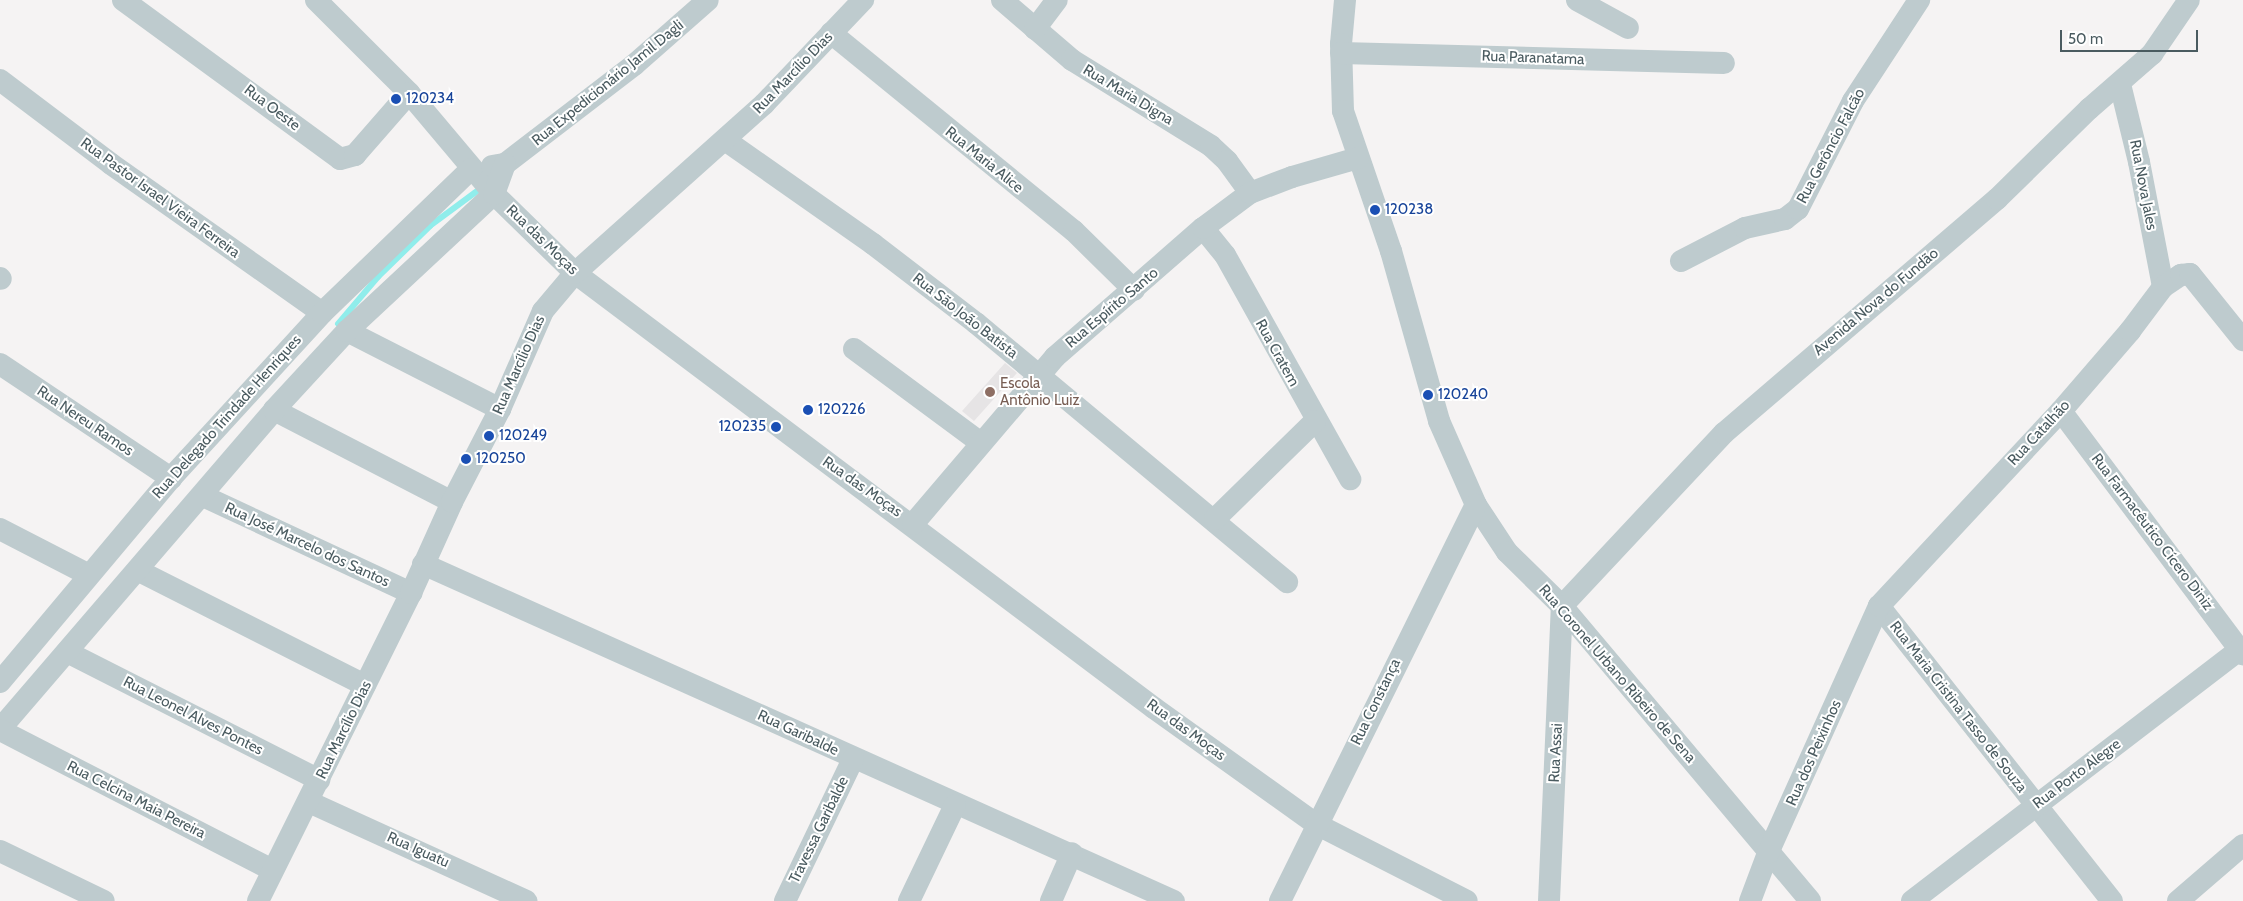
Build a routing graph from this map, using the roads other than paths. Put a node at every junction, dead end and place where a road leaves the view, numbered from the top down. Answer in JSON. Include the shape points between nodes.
{"nodes":[{"id":1,"x":123,"y":0,"type":"edge"},
{"id":2,"x":316,"y":0,"type":"edge"},
{"id":3,"x":708,"y":0,"type":"edge"},
{"id":4,"x":864,"y":0,"type":"edge"},
{"id":5,"x":1002,"y":0,"type":"edge"},
{"id":6,"x":1057,"y":0,"type":"edge"},
{"id":7,"x":1345,"y":0,"type":"edge"},
{"id":8,"x":1577,"y":0,"type":"edge"},
{"id":9,"x":1919,"y":0,"type":"edge"},
{"id":10,"x":2189,"y":0,"type":"edge"},
{"id":11,"x":1628,"y":28,"type":"dead end"},
{"id":12,"x":1035,"y":29,"type":"junction"},
{"id":13,"x":831,"y":33,"type":"junction"},
{"id":14,"x":1341,"y":53,"type":"junction"},
{"id":15,"x":1724,"y":63,"type":"dead end"},
{"id":16,"x":0,"y":80,"type":"edge"},
{"id":17,"x":2120,"y":84,"type":"junction"},
{"id":18,"x":409,"y":93,"type":"junction"},
{"id":19,"x":724,"y":140,"type":"junction"},
{"id":20,"x":1358,"y":158,"type":"junction"},
{"id":21,"x":506,"y":164,"type":"junction"},
{"id":22,"x":471,"y":168,"type":"junction"},
{"id":23,"x":1250,"y":193,"type":"junction"},
{"id":24,"x":494,"y":194,"type":"junction"},
{"id":25,"x":1203,"y":228,"type":"junction"},
{"id":26,"x":1682,"y":261,"type":"dead end"},
{"id":27,"x":575,"y":273,"type":"junction"},
{"id":28,"x":2163,"y":287,"type":"junction"},
{"id":29,"x":1134,"y":290,"type":"junction"},
{"id":30,"x":322,"y":312,"type":"junction"},
{"id":31,"x":347,"y":331,"type":"junction"},
{"id":32,"x":2243,"y":340,"type":"edge"},
{"id":33,"x":854,"y":349,"type":"dead end"},
{"id":34,"x":0,"y":364,"type":"edge"},
{"id":35,"x":1038,"y":374,"type":"junction"},
{"id":36,"x":500,"y":409,"type":"junction"},
{"id":37,"x":274,"y":410,"type":"junction"},
{"id":38,"x":2061,"y":411,"type":"junction"},
{"id":39,"x":1315,"y":421,"type":"junction"},
{"id":40,"x":981,"y":443,"type":"junction"},
{"id":41,"x":171,"y":478,"type":"junction"},
{"id":42,"x":1350,"y":479,"type":"dead end"},
{"id":43,"x":203,"y":496,"type":"junction"},
{"id":44,"x":452,"y":502,"type":"junction"},
{"id":45,"x":1476,"y":505,"type":"junction"},
{"id":46,"x":1215,"y":519,"type":"junction"},
{"id":47,"x":913,"y":524,"type":"junction"},
{"id":48,"x":0,"y":529,"type":"edge"},
{"id":49,"x":423,"y":564,"type":"junction"},
{"id":50,"x":139,"y":571,"type":"junction"},
{"id":51,"x":89,"y":575,"type":"junction"},
{"id":52,"x":1287,"y":582,"type":"dead end"},
{"id":53,"x":411,"y":593,"type":"junction"},
{"id":54,"x":1562,"y":606,"type":"junction"},
{"id":55,"x":1879,"y":606,"type":"junction"},
{"id":56,"x":2242,"y":650,"type":"edge"},
{"id":57,"x":67,"y":652,"type":"junction"},
{"id":58,"x":0,"y":682,"type":"edge"},
{"id":59,"x":365,"y":685,"type":"junction"},
{"id":60,"x":0,"y":729,"type":"edge"},
{"id":61,"x":853,"y":759,"type":"junction"},
{"id":62,"x":319,"y":780,"type":"junction"},
{"id":63,"x":309,"y":802,"type":"junction"},
{"id":64,"x":955,"y":804,"type":"junction"},
{"id":65,"x":2035,"y":806,"type":"junction"},
{"id":66,"x":1316,"y":824,"type":"junction"},
{"id":67,"x":2243,"y":845,"type":"edge"},
{"id":68,"x":0,"y":851,"type":"edge"},
{"id":69,"x":1072,"y":853,"type":"junction"},
{"id":70,"x":1768,"y":853,"type":"junction"},
{"id":71,"x":272,"y":870,"type":"junction"},
{"id":72,"x":104,"y":901,"type":"edge"},
{"id":73,"x":258,"y":901,"type":"edge"},
{"id":74,"x":526,"y":901,"type":"edge"},
{"id":75,"x":785,"y":901,"type":"edge"},
{"id":76,"x":909,"y":901,"type":"edge"},
{"id":77,"x":1051,"y":901,"type":"edge"},
{"id":78,"x":1174,"y":901,"type":"edge"},
{"id":79,"x":1280,"y":901,"type":"edge"},
{"id":80,"x":1467,"y":901,"type":"edge"},
{"id":81,"x":1549,"y":901,"type":"edge"},
{"id":82,"x":1750,"y":901,"type":"edge"},
{"id":83,"x":1810,"y":901,"type":"edge"},
{"id":84,"x":1912,"y":901,"type":"edge"},
{"id":85,"x":2112,"y":901,"type":"edge"},
{"id":86,"x":2178,"y":901,"type":"edge"}],
"edges":[{"from":1,"to":18,"type":"street","name":"Rua Oeste","via":[[340,159],[355,155]]},
{"from":2,"to":18,"type":"street","name":"Rua das Moças"},
{"from":3,"to":21,"type":"street","name":"Rua Expedicionário Jamil Dagli","via":[[634,65]]},
{"from":4,"to":13,"type":"street","name":"Rua Marcílio Dias"},
{"from":5,"to":12,"type":"street","name":"Rua Maria Digna"},
{"from":6,"to":12,"type":"street"},
{"from":7,"to":14,"type":"street","name":"Rua Coronel Urbano Ribeiro de Sena"},
{"from":8,"to":11,"type":"street"},
{"from":9,"to":26,"type":"street","name":"Rua Gerôncio Falcão","via":[[1853,101],[1798,209],[1785,220],[1745,228]]},
{"from":10,"to":17,"type":"street","name":"Avenida Nova do Fundão","via":[[2152,54]]},
{"from":12,"to":23,"type":"street","name":"Rua Maria Digna","via":[[1072,60],[1211,146],[1227,161]]},
{"from":13,"to":19,"type":"street","name":"Rua Marcílio Dias"},
{"from":13,"to":29,"type":"street","name":"Rua Maria Alice","via":[[1074,232]]},
{"from":14,"to":15,"type":"street","name":"Rua Paranatama"},
{"from":14,"to":20,"type":"street","name":"Rua Coronel Urbano Ribeiro de Sena","via":[[1343,110]]},
{"from":16,"to":30,"type":"street","name":"Rua Pastor Israel Vieira Ferreira","via":[[111,164]]},
{"from":17,"to":28,"type":"street","name":"Rua Nova Jales","via":[[2138,154]]},
{"from":17,"to":54,"type":"street","name":"Avenida Nova do Fundão","via":[[2089,109],[1997,199],[1724,433]]},
{"from":18,"to":22,"type":"street","name":"Rua das Moças"},
{"from":19,"to":27,"type":"street","name":"Rua Marcílio Dias"},
{"from":19,"to":35,"type":"street","name":"Rua São João Batista","via":[[873,244]]},
{"from":20,"to":23,"type":"street","name":"Rua Espírito Santo"},
{"from":20,"to":45,"type":"street","name":"Rua Coronel Urbano Ribeiro de Sena","via":[[1391,251],[1439,421]]},
{"from":21,"to":22,"type":"street"},
{"from":21,"to":24,"type":"street"},
{"from":22,"to":24,"type":"street","name":"Rua das Moças"},
{"from":22,"to":30,"type":"street","name":"Rua Delegado Trindade Henriques"},
{"from":23,"to":25,"type":"street","name":"Rua Espírito Santo"},
{"from":24,"to":27,"type":"street","name":"Rua das Moças"},
{"from":24,"to":31,"type":"street","name":"Rua Delegado Trindade Henriques"},
{"from":25,"to":29,"type":"street","name":"Rua Espírito Santo"},
{"from":25,"to":39,"type":"street","name":"Rua Cratem","via":[[1225,255]]},
{"from":27,"to":36,"type":"street","name":"Rua Marcílio Dias","via":[[542,310]]},
{"from":27,"to":47,"type":"street","name":"Rua das Moças","via":[[808,450]]},
{"from":28,"to":32,"type":"street","name":"Rua Catalhão","via":[[2181,275],[2190,274]]},
{"from":28,"to":38,"type":"street","name":"Rua Catalhão"},
{"from":29,"to":35,"type":"street","name":"Rua Espírito Santo"},
{"from":30,"to":41,"type":"street","name":"Rua Delegado Trindade Henriques"},
{"from":31,"to":36,"type":"street"},
{"from":31,"to":37,"type":"street","name":"Rua Delegado Trindade Henriques"},
{"from":33,"to":40,"type":"street"},
{"from":34,"to":41,"type":"street","name":"Rua Nereu Ramos"},
{"from":35,"to":40,"type":"street","name":"Rua Espírito Santo"},
{"from":35,"to":46,"type":"street","name":"Rua São João Batista"},
{"from":36,"to":44,"type":"street","name":"Rua Marcílio Dias"},
{"from":37,"to":43,"type":"street","name":"Rua Delegado Trindade Henriques"},
{"from":37,"to":44,"type":"street"},
{"from":38,"to":55,"type":"street","name":"Rua Catalhão"},
{"from":38,"to":56,"type":"street","name":"Rua Farmacêutico Cícero Diniz"},
{"from":39,"to":42,"type":"street","name":"Rua Cratem"},
{"from":39,"to":46,"type":"street"},
{"from":40,"to":47,"type":"street","name":"Rua Espírito Santo"},
{"from":41,"to":51,"type":"street","name":"Rua Delegado Trindade Henriques"},
{"from":43,"to":50,"type":"street","name":"Rua Delegado Trindade Henriques"},
{"from":43,"to":53,"type":"street","name":"Rua José Marcelo dos Santos"},
{"from":44,"to":49,"type":"street","name":"Rua Marcílio Dias"},
{"from":45,"to":54,"type":"street","name":"Rua Coronel Urbano Ribeiro de Sena","via":[[1507,552]]},
{"from":45,"to":66,"type":"street","name":"Rua Constança"},
{"from":46,"to":52,"type":"street","name":"Rua São João Batista"},
{"from":47,"to":66,"type":"street","name":"Rua das Moças","via":[[1154,708]]},
{"from":48,"to":51,"type":"street"},
{"from":49,"to":53,"type":"street","name":"Rua Marcílio Dias"},
{"from":49,"to":61,"type":"street","name":"Rua Garibalde"},
{"from":50,"to":57,"type":"street","name":"Rua Delegado Trindade Henriques"},
{"from":50,"to":59,"type":"street"},
{"from":51,"to":58,"type":"street","name":"Rua Delegado Trindade Henriques"},
{"from":53,"to":59,"type":"street","name":"Rua Marcílio Dias"},
{"from":54,"to":70,"type":"street","name":"Rua Coronel Urbano Ribeiro de Sena"},
{"from":54,"to":81,"type":"street","name":"Rua Assai"},
{"from":55,"to":65,"type":"street","name":"Rua Maria Cristina Tasso de Souza"},
{"from":55,"to":70,"type":"street","name":"Rua dos Peixinhos"},
{"from":56,"to":65,"type":"street","name":"Rua Porto Alegre"},
{"from":57,"to":60,"type":"street","name":"Rua Delegado Trindade Henriques"},
{"from":57,"to":62,"type":"street","name":"Rua Leonel Alves Pontes"},
{"from":59,"to":62,"type":"street","name":"Rua Marcílio Dias"},
{"from":60,"to":71,"type":"street","name":"Rua Celcina Maia Pereira"},
{"from":61,"to":64,"type":"street","name":"Rua Garibalde"},
{"from":61,"to":75,"type":"street","name":"Travessa Garibalde"},
{"from":62,"to":63,"type":"street","name":"Rua Marcílio Dias"},
{"from":63,"to":71,"type":"street","name":"Rua Marcílio Dias"},
{"from":63,"to":74,"type":"street","name":"Rua Iguatu"},
{"from":64,"to":69,"type":"street","name":"Rua Garibalde"},
{"from":64,"to":76,"type":"street"},
{"from":65,"to":84,"type":"street","name":"Rua Porto Alegre"},
{"from":65,"to":85,"type":"street","name":"Rua Maria Cristina Tasso de Souza"},
{"from":66,"to":79,"type":"street","name":"Rua Constança"},
{"from":66,"to":80,"type":"street","name":"Rua das Moças"},
{"from":67,"to":86,"type":"street"},
{"from":68,"to":72,"type":"street"},
{"from":69,"to":77,"type":"street"},
{"from":69,"to":78,"type":"street","name":"Rua Garibalde"},
{"from":70,"to":82,"type":"street","name":"Rua dos Peixinhos"},
{"from":70,"to":83,"type":"street","name":"Rua Coronel Urbano Ribeiro de Sena"},
{"from":71,"to":73,"type":"street","name":"Rua Marcílio Dias"}]}
